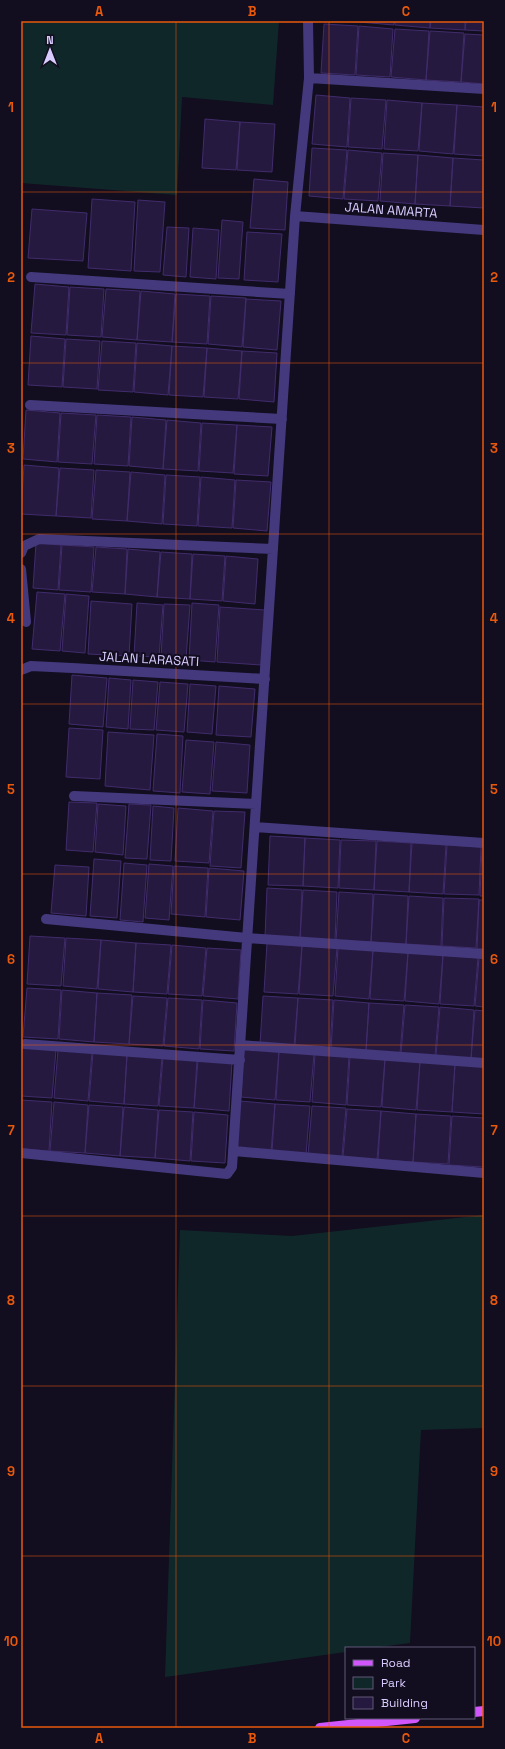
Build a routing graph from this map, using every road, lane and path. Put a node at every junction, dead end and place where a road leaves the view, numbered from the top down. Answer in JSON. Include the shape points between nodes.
{"nodes":[{"id":1,"x":308,"y":21,"type":"edge"},
{"id":2,"x":309,"y":78,"type":"junction"},
{"id":3,"x":484,"y":90,"type":"edge"},
{"id":4,"x":295,"y":216,"type":"junction"},
{"id":5,"x":484,"y":230,"type":"edge"},
{"id":6,"x":31,"y":277,"type":"dead end"},
{"id":7,"x":290,"y":294,"type":"junction"},
{"id":8,"x":30,"y":405,"type":"dead end"},
{"id":9,"x":282,"y":419,"type":"junction"},
{"id":10,"x":273,"y":549,"type":"junction"},
{"id":11,"x":21,"y":553,"type":"edge"},
{"id":12,"x":21,"y":569,"type":"edge"},
{"id":13,"x":26,"y":622,"type":"dead end"},
{"id":14,"x":21,"y":670,"type":"edge"},
{"id":15,"x":264,"y":679,"type":"junction"},
{"id":16,"x":74,"y":796,"type":"dead end"},
{"id":17,"x":256,"y":804,"type":"junction"},
{"id":18,"x":255,"y":827,"type":"junction"},
{"id":19,"x":484,"y":843,"type":"edge"},
{"id":20,"x":46,"y":919,"type":"dead end"},
{"id":21,"x":248,"y":938,"type":"junction"},
{"id":22,"x":484,"y":954,"type":"edge"},
{"id":23,"x":25,"y":1044,"type":"dead end"},
{"id":24,"x":240,"y":1045,"type":"junction"},
{"id":25,"x":240,"y":1060,"type":"junction"},
{"id":26,"x":484,"y":1062,"type":"edge"},
{"id":27,"x":234,"y":1151,"type":"junction"},
{"id":28,"x":21,"y":1153,"type":"edge"},
{"id":29,"x":484,"y":1173,"type":"edge"},
{"id":30,"x":406,"y":1719,"type":"edge"},
{"id":31,"x":320,"y":1728,"type":"edge"}],
"edges":[{"from":1,"to":2,"type":"street"},
{"from":2,"to":3,"type":"street"},
{"from":2,"to":4,"type":"street"},
{"from":4,"to":5,"type":"street","name":"JALAN AMARTA"},
{"from":4,"to":7,"type":"street"},
{"from":6,"to":7,"type":"street"},
{"from":7,"to":9,"type":"street"},
{"from":8,"to":9,"type":"street"},
{"from":9,"to":10,"type":"street"},
{"from":10,"to":11,"type":"street","via":[[39,539],[24,546]]},
{"from":10,"to":15,"type":"street"},
{"from":12,"to":13,"type":"street"},
{"from":14,"to":15,"type":"street","name":"JALAN LARASATI","via":[[31,666]]},
{"from":15,"to":17,"type":"street"},
{"from":16,"to":17,"type":"street"},
{"from":17,"to":18,"type":"street"},
{"from":18,"to":19,"type":"street"},
{"from":18,"to":21,"type":"street"},
{"from":20,"to":21,"type":"street"},
{"from":21,"to":22,"type":"street"},
{"from":21,"to":24,"type":"street"},
{"from":23,"to":25,"type":"street"},
{"from":24,"to":25,"type":"street"},
{"from":24,"to":26,"type":"street"},
{"from":25,"to":27,"type":"street"},
{"from":27,"to":28,"type":"street","via":[[232,1167],[227,1174]]},
{"from":27,"to":29,"type":"street"},
{"from":30,"to":31,"type":"main road"}]}
